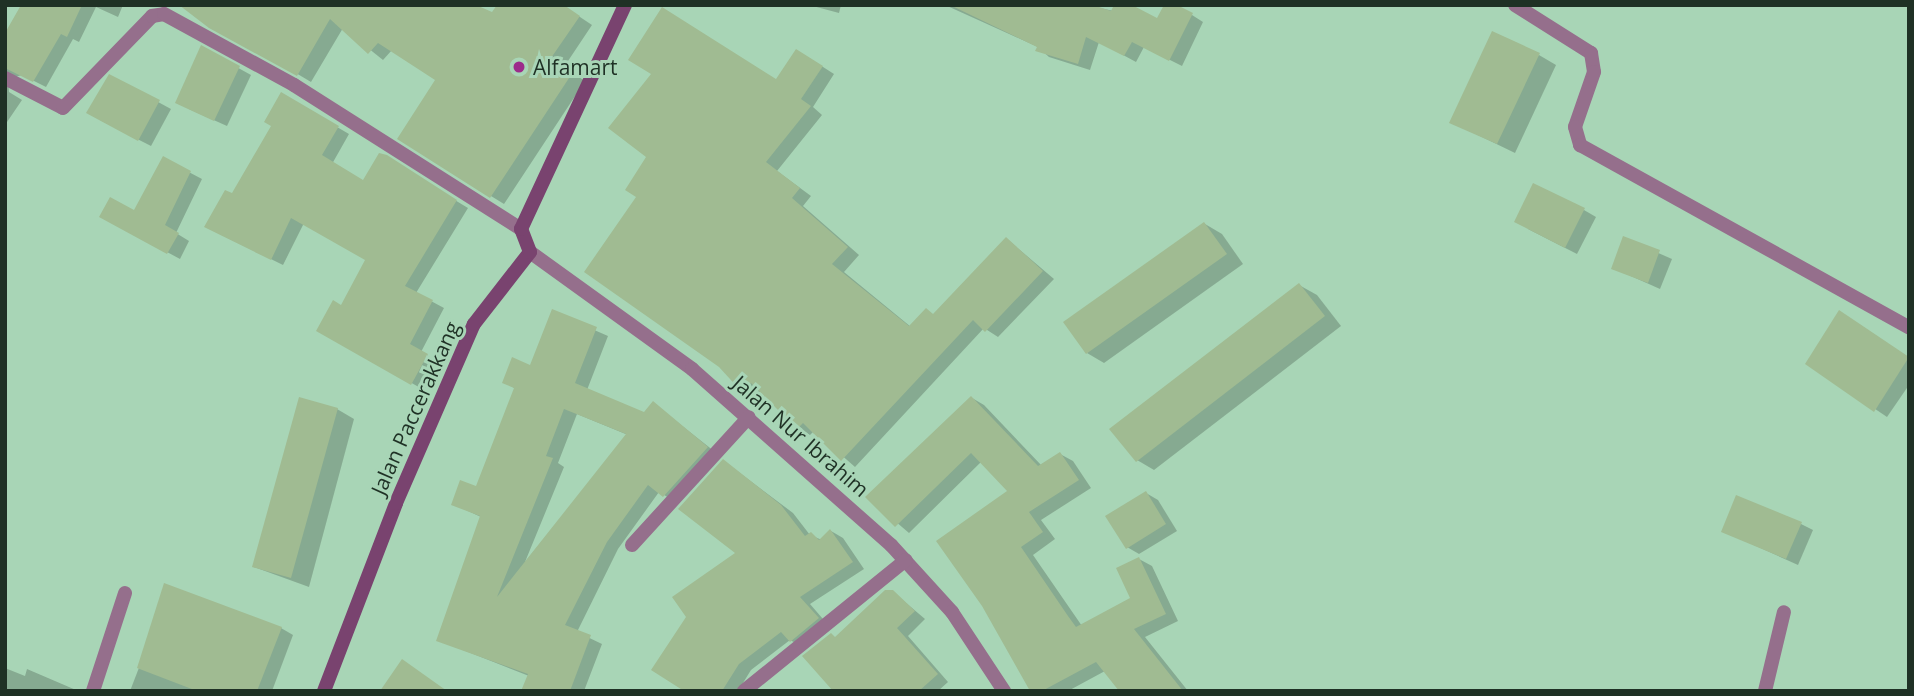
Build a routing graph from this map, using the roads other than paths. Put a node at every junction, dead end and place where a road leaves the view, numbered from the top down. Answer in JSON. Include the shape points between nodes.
{"nodes":[{"id":1,"x":625,"y":5,"type":"edge"},
{"id":2,"x":1515,"y":5,"type":"edge"},
{"id":3,"x":5,"y":78,"type":"edge"},
{"id":4,"x":521,"y":229,"type":"junction"},
{"id":5,"x":530,"y":252,"type":"junction"},
{"id":6,"x":1909,"y":327,"type":"edge"},
{"id":7,"x":749,"y":416,"type":"junction"},
{"id":8,"x":632,"y":545,"type":"dead end"},
{"id":9,"x":906,"y":560,"type":"junction"},
{"id":10,"x":125,"y":593,"type":"dead end"},
{"id":11,"x":1784,"y":612,"type":"dead end"},
{"id":12,"x":93,"y":691,"type":"edge"},
{"id":13,"x":324,"y":691,"type":"edge"},
{"id":14,"x":744,"y":691,"type":"edge"},
{"id":15,"x":1004,"y":691,"type":"edge"},
{"id":16,"x":1765,"y":691,"type":"edge"}],
"edges":[{"from":1,"to":4,"type":"main road"},
{"from":2,"to":6,"type":"street","via":[[1591,53],[1594,72],[1575,127],[1580,145]]},
{"from":3,"to":4,"type":"street","via":[[63,108],[152,16],[164,14],[294,85]]},
{"from":4,"to":5,"type":"main road"},
{"from":5,"to":7,"type":"street","name":"Jalan Nur Ibrahim"},
{"from":5,"to":13,"type":"main road","name":"Jalan Paccerakkang","via":[[474,324],[396,503]]},
{"from":7,"to":8,"type":"street"},
{"from":7,"to":9,"type":"street","name":"Jalan Nur Ibrahim"},
{"from":9,"to":14,"type":"street"},
{"from":9,"to":15,"type":"street","name":"Jalan Nur Ibrahim","via":[[952,612]]},
{"from":10,"to":12,"type":"street"},
{"from":11,"to":16,"type":"street"}]}
